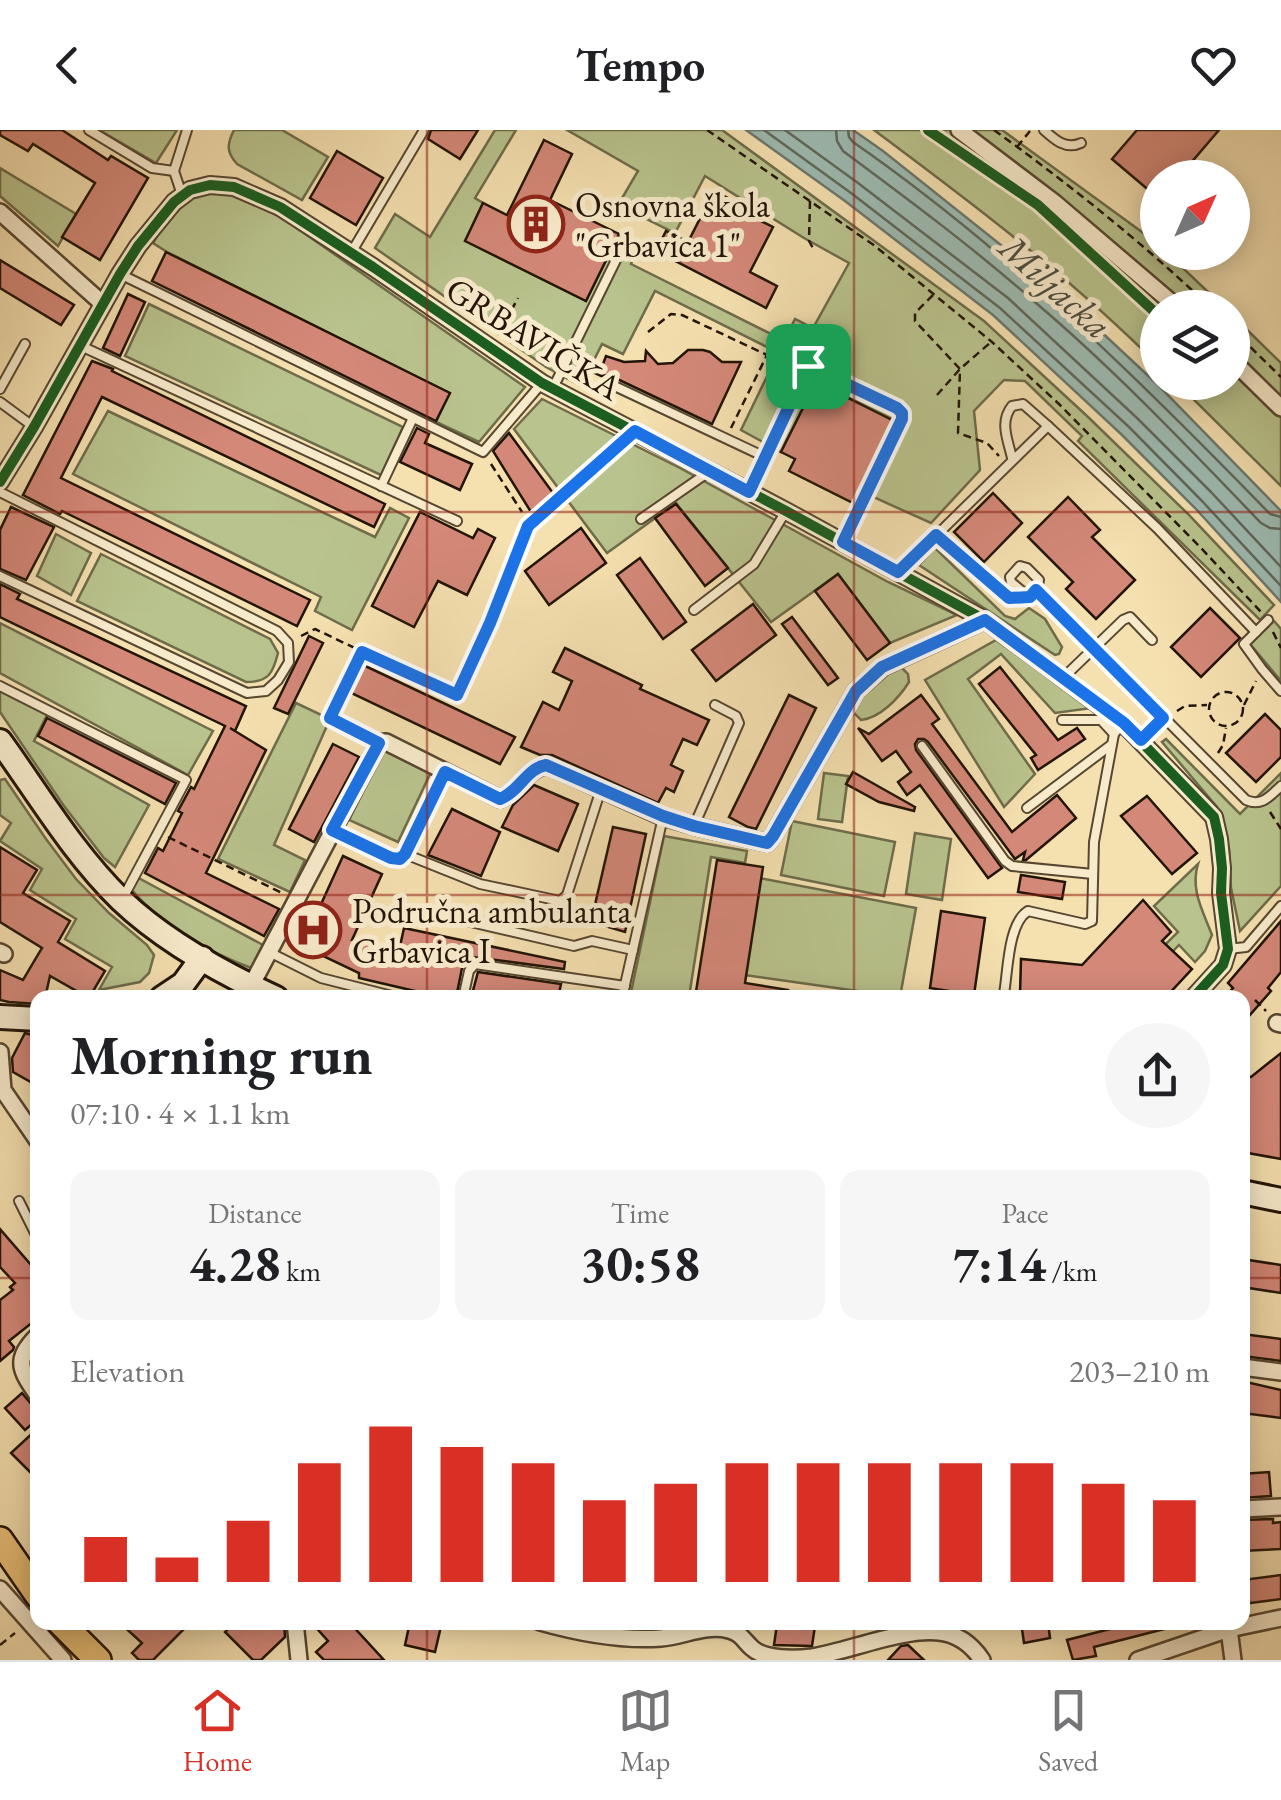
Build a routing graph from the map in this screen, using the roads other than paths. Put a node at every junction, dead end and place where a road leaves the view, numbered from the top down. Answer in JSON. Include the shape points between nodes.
{"nodes":[{"id":1,"x":88,"y":130,"type":"edge"},
{"id":2,"x":187,"y":130,"type":"edge"},
{"id":3,"x":424,"y":130,"type":"edge"},
{"id":4,"x":960,"y":130,"type":"edge"},
{"id":5,"x":1044,"y":130,"type":"edge"},
{"id":6,"x":1081,"y":144,"type":"dead end"},
{"id":7,"x":174,"y":171,"type":"junction"},
{"id":8,"x":182,"y":195,"type":"junction"},
{"id":9,"x":0,"y":212,"type":"edge"},
{"id":10,"x":351,"y":253,"type":"junction"},
{"id":11,"x":618,"y":256,"type":"dead end"},
{"id":12,"x":120,"y":274,"type":"junction"},
{"id":13,"x":1157,"y":290,"type":"edge"},
{"id":14,"x":103,"y":304,"type":"junction"},
{"id":15,"x":822,"y":334,"type":"dead end"},
{"id":16,"x":25,"y":344,"type":"dead end"},
{"id":17,"x":80,"y":346,"type":"junction"},
{"id":18,"x":808,"y":366,"type":"junction"},
{"id":19,"x":1250,"y":378,"type":"edge"},
{"id":20,"x":606,"y":382,"type":"dead end"},
{"id":21,"x":548,"y":385,"type":"junction"},
{"id":22,"x":0,"y":389,"type":"edge"},
{"id":23,"x":0,"y":402,"type":"edge"},
{"id":24,"x":897,"y":408,"type":"road end"},
{"id":25,"x":1281,"y":408,"type":"edge"},
{"id":26,"x":413,"y":418,"type":"junction"},
{"id":27,"x":34,"y":426,"type":"junction"},
{"id":28,"x":1048,"y":426,"type":"junction"},
{"id":29,"x":635,"y":431,"type":"junction"},
{"id":30,"x":765,"y":457,"type":"junction"},
{"id":31,"x":1010,"y":461,"type":"junction"},
{"id":32,"x":710,"y":471,"type":"junction"},
{"id":33,"x":0,"y":482,"type":"edge"},
{"id":34,"x":381,"y":486,"type":"junction"},
{"id":35,"x":0,"y":492,"type":"edge"},
{"id":36,"x":749,"y":492,"type":"junction"},
{"id":37,"x":786,"y":511,"type":"junction"},
{"id":38,"x":641,"y":519,"type":"dead end"},
{"id":39,"x":457,"y":521,"type":"dead end"},
{"id":40,"x":528,"y":526,"type":"road end"},
{"id":41,"x":936,"y":535,"type":"junction"},
{"id":42,"x":898,"y":572,"type":"junction"},
{"id":43,"x":0,"y":576,"type":"edge"},
{"id":44,"x":694,"y":610,"type":"dead end"},
{"id":45,"x":985,"y":620,"type":"junction"},
{"id":46,"x":1268,"y":620,"type":"road end"},
{"id":47,"x":1256,"y":632,"type":"junction"},
{"id":48,"x":1152,"y":640,"type":"dead end"},
{"id":49,"x":1094,"y":648,"type":"junction"},
{"id":50,"x":1063,"y":678,"type":"junction"},
{"id":51,"x":0,"y":686,"type":"edge"},
{"id":52,"x":1281,"y":690,"type":"edge"},
{"id":53,"x":716,"y":705,"type":"dead end"},
{"id":54,"x":1163,"y":718,"type":"junction"},
{"id":55,"x":1062,"y":720,"type":"dead end"},
{"id":56,"x":1119,"y":728,"type":"junction"},
{"id":57,"x":1141,"y":740,"type":"junction"},
{"id":58,"x":0,"y":742,"type":"edge"},
{"id":59,"x":1112,"y":744,"type":"junction"},
{"id":60,"x":922,"y":746,"type":"dead end"},
{"id":61,"x":10,"y":771,"type":"edge"},
{"id":62,"x":445,"y":772,"type":"junction"},
{"id":63,"x":1281,"y":786,"type":"edge"},
{"id":64,"x":601,"y":789,"type":"junction"},
{"id":65,"x":1027,"y":808,"type":"dead end"},
{"id":66,"x":663,"y":816,"type":"junction"},
{"id":67,"x":694,"y":826,"type":"junction"},
{"id":68,"x":332,"y":830,"type":"junction"},
{"id":69,"x":405,"y":854,"type":"junction"},
{"id":70,"x":1093,"y":874,"type":"junction"},
{"id":71,"x":122,"y":900,"type":"junction"},
{"id":72,"x":1281,"y":906,"type":"edge"},
{"id":73,"x":432,"y":913,"type":"dead end"},
{"id":74,"x":1228,"y":949,"type":"junction"},
{"id":75,"x":633,"y":950,"type":"junction"},
{"id":76,"x":269,"y":952,"type":"junction"},
{"id":77,"x":202,"y":958,"type":"junction"},
{"id":78,"x":251,"y":986,"type":"junction"},
{"id":79,"x":624,"y":986,"type":"junction"},
{"id":80,"x":176,"y":990,"type":"edge"},
{"id":81,"x":259,"y":990,"type":"edge"},
{"id":82,"x":368,"y":990,"type":"edge"},
{"id":83,"x":465,"y":990,"type":"edge"},
{"id":84,"x":623,"y":990,"type":"edge"},
{"id":85,"x":1005,"y":990,"type":"edge"},
{"id":86,"x":1201,"y":990,"type":"edge"},
{"id":87,"x":30,"y":1020,"type":"edge"},
{"id":88,"x":1,"y":1022,"type":"edge"},
{"id":89,"x":0,"y":1052,"type":"edge"},
{"id":90,"x":30,"y":1129,"type":"edge"},
{"id":91,"x":1250,"y":1194,"type":"edge"},
{"id":92,"x":19,"y":1200,"type":"dead end"},
{"id":93,"x":1281,"y":1200,"type":"edge"},
{"id":94,"x":30,"y":1223,"type":"edge"},
{"id":95,"x":30,"y":1344,"type":"edge"},
{"id":96,"x":20,"y":1367,"type":"junction"},
{"id":97,"x":1250,"y":1368,"type":"edge"},
{"id":98,"x":30,"y":1372,"type":"edge"},
{"id":99,"x":1281,"y":1372,"type":"edge"},
{"id":100,"x":30,"y":1385,"type":"edge"},
{"id":101,"x":1281,"y":1507,"type":"edge"},
{"id":102,"x":1250,"y":1509,"type":"edge"},
{"id":103,"x":0,"y":1540,"type":"edge"},
{"id":104,"x":30,"y":1583,"type":"edge"},
{"id":105,"x":0,"y":1588,"type":"edge"},
{"id":106,"x":1281,"y":1618,"type":"edge"},
{"id":107,"x":30,"y":1623,"type":"edge"},
{"id":108,"x":1250,"y":1624,"type":"edge"},
{"id":109,"x":36,"y":1630,"type":"edge"},
{"id":110,"x":68,"y":1630,"type":"edge"},
{"id":111,"x":296,"y":1630,"type":"edge"},
{"id":112,"x":571,"y":1630,"type":"edge"},
{"id":113,"x":696,"y":1630,"type":"edge"},
{"id":114,"x":730,"y":1630,"type":"edge"},
{"id":115,"x":1224,"y":1630,"type":"edge"},
{"id":116,"x":1230,"y":1630,"type":"edge"},
{"id":117,"x":63,"y":1660,"type":"edge"},
{"id":118,"x":98,"y":1660,"type":"edge"},
{"id":119,"x":299,"y":1660,"type":"edge"},
{"id":120,"x":982,"y":1660,"type":"edge"},
{"id":121,"x":1138,"y":1660,"type":"edge"},
{"id":122,"x":1233,"y":1660,"type":"edge"}],
"edges":[{"from":1,"to":7,"type":"lane","via":[[152,168]]},
{"from":2,"to":7,"type":"lane"},
{"from":3,"to":10,"type":"lane"},
{"from":4,"to":13,"type":"street"},
{"from":5,"to":6,"type":"lane","via":[[1064,145]]},
{"from":7,"to":8,"type":"lane"},
{"from":8,"to":10,"type":"street","name":"GRBAVIČKA","via":[[200,186],[234,187],[280,207]]},
{"from":8,"to":12,"type":"street"},
{"from":9,"to":14,"type":"street"},
{"from":10,"to":21,"type":"street","name":"GRBAVIČKA"},
{"from":11,"to":21,"type":"lane"},
{"from":12,"to":14,"type":"street"},
{"from":12,"to":26,"type":"lane"},
{"from":14,"to":17,"type":"street"},
{"from":15,"to":18,"type":"lane"},
{"from":16,"to":22,"type":"lane"},
{"from":17,"to":27,"type":"street"},
{"from":17,"to":34,"type":"lane"},
{"from":18,"to":24,"type":"lane"},
{"from":18,"to":30,"type":"lane"},
{"from":19,"to":25,"type":"street"},
{"from":20,"to":30,"type":"lane"},
{"from":21,"to":26,"type":"lane","name":"GRBAVIČKA","via":[[483,452]]},
{"from":21,"to":29,"type":"street","name":"GRBAVIČKA"},
{"from":23,"to":27,"type":"lane"},
{"from":26,"to":34,"type":"lane"},
{"from":27,"to":33,"type":"street"},
{"from":28,"to":31,"type":"lane"},
{"from":28,"to":31,"type":"lane","via":[[1023,404],[1012,406],[1004,427]]},
{"from":28,"to":47,"type":"lane"},
{"from":29,"to":32,"type":"street","name":"GRBAVIČKA"},
{"from":29,"to":40,"type":"lane"},
{"from":30,"to":36,"type":"lane"},
{"from":31,"to":41,"type":"lane"},
{"from":32,"to":36,"type":"street","name":"GRBAVIČKA"},
{"from":32,"to":38,"type":"lane"},
{"from":34,"to":39,"type":"lane"},
{"from":35,"to":43,"type":"lane","via":[[277,631],[288,644],[289,662],[266,692],[247,693]]},
{"from":36,"to":37,"type":"street","name":"GRBAVIČKA"},
{"from":37,"to":42,"type":"street","name":"GRBAVIČKA"},
{"from":37,"to":44,"type":"lane","via":[[754,564]]},
{"from":41,"to":42,"type":"lane"},
{"from":41,"to":49,"type":"lane","via":[[1009,598],[1033,594]]},
{"from":42,"to":45,"type":"street","name":"GRBAVIČKA"},
{"from":45,"to":50,"type":"street","name":"GRBAVIČKA"},
{"from":45,"to":67,"type":"street","via":[[870,676],[767,843]]},
{"from":46,"to":47,"type":"lane"},
{"from":47,"to":52,"type":"lane","via":[[1244,644]]},
{"from":48,"to":49,"type":"lane","via":[[1130,618]]},
{"from":49,"to":50,"type":"lane"},
{"from":49,"to":54,"type":"lane"},
{"from":50,"to":56,"type":"street","name":"GRBAVIČKA"},
{"from":51,"to":71,"type":"lane","via":[[186,780]]},
{"from":53,"to":67,"type":"lane","via":[[739,723]]},
{"from":54,"to":57,"type":"lane"},
{"from":54,"to":63,"type":"lane","via":[[1246,800],[1266,801]]},
{"from":55,"to":56,"type":"lane","via":[[1101,720]]},
{"from":56,"to":57,"type":"street","name":"GRBAVIČKA"},
{"from":56,"to":59,"type":"lane"},
{"from":57,"to":74,"type":"street","name":"GRBAVIČKA","via":[[1214,817]]},
{"from":58,"to":61,"type":"main road"},
{"from":59,"to":65,"type":"lane"},
{"from":59,"to":70,"type":"lane"},
{"from":60,"to":70,"type":"lane","via":[[1005,861]]},
{"from":61,"to":71,"type":"main road"},
{"from":62,"to":64,"type":"street","via":[[500,799],[546,765]]},
{"from":62,"to":68,"type":"street","via":[[379,743]]},
{"from":62,"to":69,"type":"lane"},
{"from":64,"to":66,"type":"street"},
{"from":64,"to":69,"type":"lane","via":[[560,902],[480,884]]},
{"from":66,"to":67,"type":"street"},
{"from":66,"to":75,"type":"lane"},
{"from":68,"to":69,"type":"lane","via":[[391,858]]},
{"from":68,"to":76,"type":"street"},
{"from":70,"to":85,"type":"lane","via":[[1092,921],[1028,911],[1018,916]]},
{"from":71,"to":77,"type":"main road"},
{"from":72,"to":74,"type":"lane","via":[[1246,947]]},
{"from":73,"to":75,"type":"lane","via":[[574,946],[592,941]]},
{"from":74,"to":86,"type":"street","via":[[1224,965]]},
{"from":75,"to":79,"type":"lane"},
{"from":76,"to":78,"type":"street"},
{"from":76,"to":82,"type":"lane","via":[[320,978]]},
{"from":77,"to":78,"type":"main road"},
{"from":77,"to":80,"type":"main road"},
{"from":78,"to":81,"type":"main road"},
{"from":79,"to":83,"type":"lane","via":[[475,964]]},
{"from":79,"to":84,"type":"lane"},
{"from":87,"to":88,"type":"main road"},
{"from":89,"to":90,"type":"street","via":[[3,1090]]},
{"from":91,"to":93,"type":"main road"},
{"from":92,"to":94,"type":"lane"},
{"from":95,"to":96,"type":"street"},
{"from":96,"to":98,"type":"lane"},
{"from":96,"to":100,"type":"street"},
{"from":97,"to":99,"type":"street"},
{"from":101,"to":102,"type":"street"},
{"from":103,"to":104,"type":"main road"},
{"from":105,"to":107,"type":"street"},
{"from":106,"to":108,"type":"street"},
{"from":109,"to":117,"type":"street"},
{"from":110,"to":118,"type":"main road"},
{"from":111,"to":119,"type":"street"},
{"from":112,"to":113,"type":"street","via":[[664,1638]]},
{"from":114,"to":120,"type":"street","via":[[761,1654],[790,1657],[934,1631],[962,1639]]},
{"from":115,"to":121,"type":"street"},
{"from":116,"to":122,"type":"street"}]}
